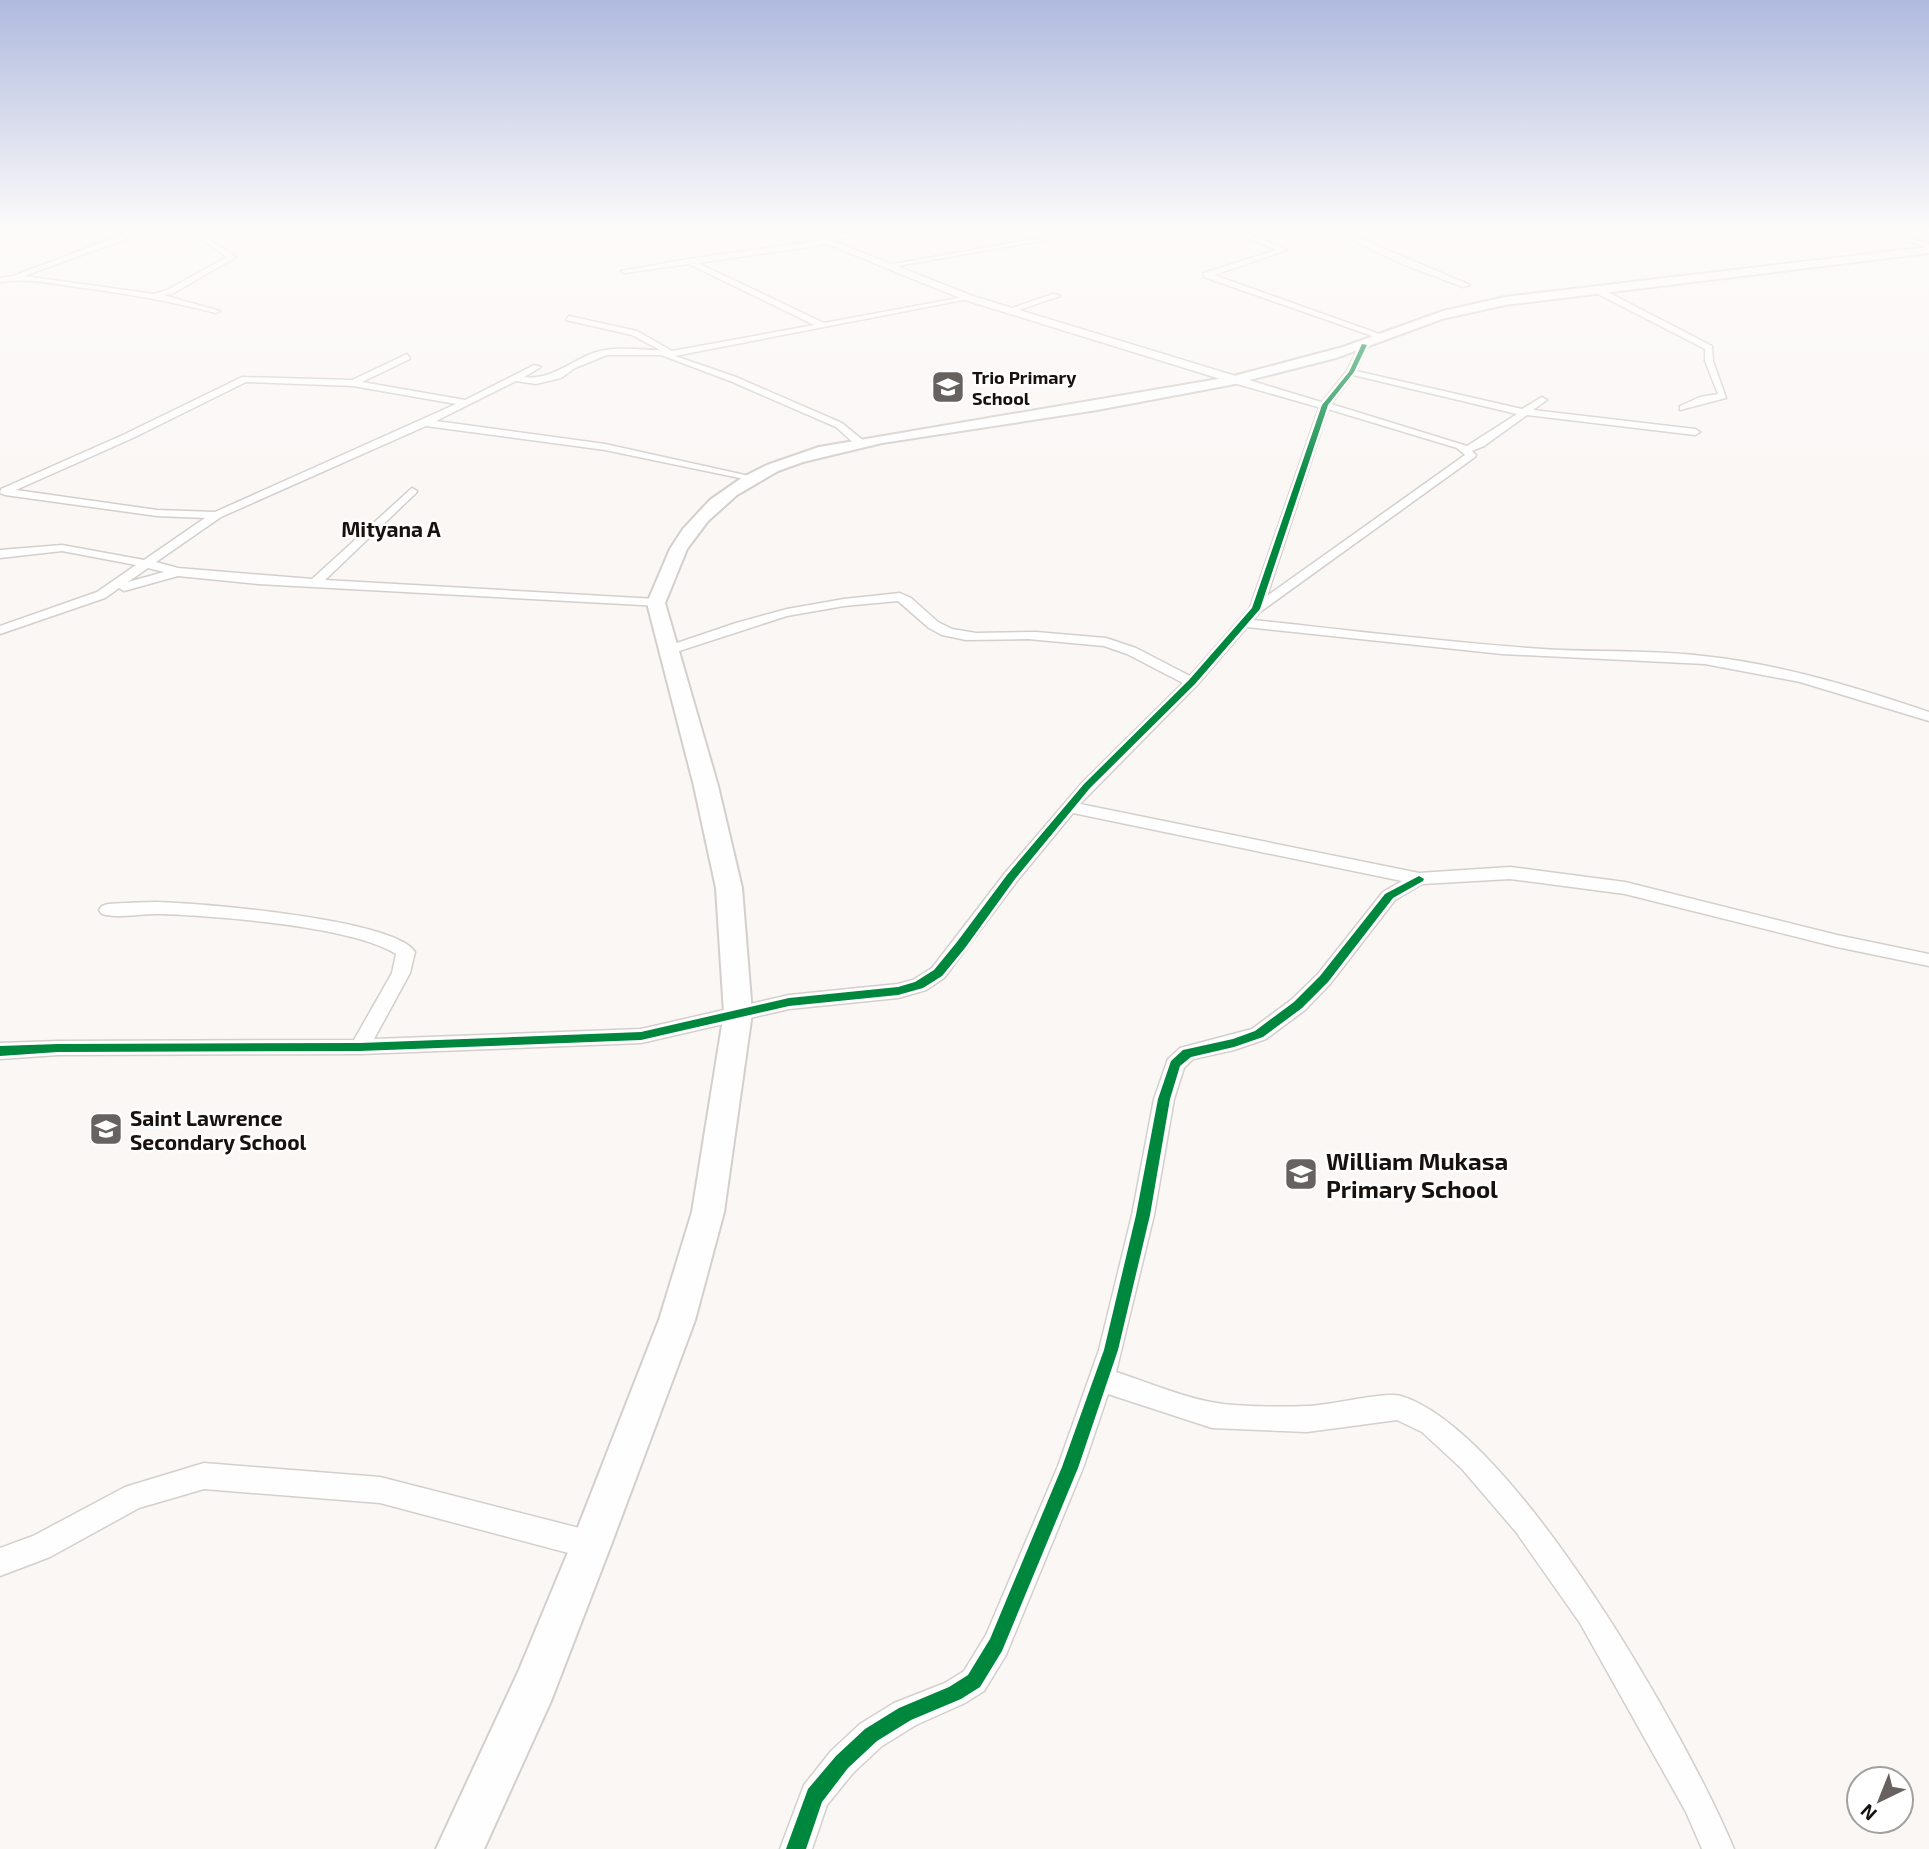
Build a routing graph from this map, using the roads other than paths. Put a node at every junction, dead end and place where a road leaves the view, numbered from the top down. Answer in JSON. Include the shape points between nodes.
{"nodes":[{"id":1,"x":802,"y":315,"type":"edge"},
{"id":2,"x":875,"y":315,"type":"edge"},
{"id":3,"x":1027,"y":315,"type":"edge"},
{"id":4,"x":1309,"y":315,"type":"edge"},
{"id":5,"x":1446,"y":315,"type":"edge"},
{"id":6,"x":1646,"y":315,"type":"edge"},
{"id":7,"x":569,"y":318,"type":"dead end"},
{"id":8,"x":822,"y":325,"type":"junction"},
{"id":9,"x":1374,"y":341,"type":"junction"},
{"id":10,"x":669,"y":353,"type":"junction"},
{"id":11,"x":407,"y":357,"type":"dead end"},
{"id":12,"x":537,"y":367,"type":"dead end"},
{"id":13,"x":1351,"y":372,"type":"junction"},
{"id":14,"x":513,"y":378,"type":"junction"},
{"id":15,"x":1234,"y":380,"type":"junction"},
{"id":16,"x":353,"y":383,"type":"junction"},
{"id":17,"x":1542,"y":400,"type":"dead end"},
{"id":18,"x":463,"y":402,"type":"junction"},
{"id":19,"x":1325,"y":405,"type":"junction"},
{"id":20,"x":1683,"y":408,"type":"dead end"},
{"id":21,"x":1522,"y":412,"type":"junction"},
{"id":22,"x":425,"y":423,"type":"junction"},
{"id":23,"x":1695,"y":432,"type":"dead end"},
{"id":24,"x":861,"y":444,"type":"junction"},
{"id":25,"x":1468,"y":449,"type":"junction"},
{"id":26,"x":750,"y":479,"type":"junction"},
{"id":27,"x":2,"y":491,"type":"edge"},
{"id":28,"x":412,"y":491,"type":"dead end"},
{"id":29,"x":217,"y":515,"type":"junction"},
{"id":30,"x":0,"y":554,"type":"edge"},
{"id":31,"x":148,"y":564,"type":"junction"},
{"id":32,"x":178,"y":572,"type":"junction"},
{"id":33,"x":315,"y":583,"type":"junction"},
{"id":34,"x":101,"y":595,"type":"junction"},
{"id":35,"x":656,"y":603,"type":"junction"},
{"id":36,"x":1256,"y":609,"type":"junction"},
{"id":37,"x":1244,"y":623,"type":"junction"},
{"id":38,"x":0,"y":630,"type":"edge"},
{"id":39,"x":670,"y":650,"type":"junction"},
{"id":40,"x":1192,"y":682,"type":"junction"},
{"id":41,"x":1929,"y":717,"type":"edge"},
{"id":42,"x":1069,"y":807,"type":"junction"},
{"id":43,"x":1419,"y":879,"type":"junction"},
{"id":44,"x":108,"y":910,"type":"dead end"},
{"id":45,"x":1929,"y":960,"type":"edge"},
{"id":46,"x":738,"y":1013,"type":"junction"},
{"id":47,"x":360,"y":1047,"type":"junction"},
{"id":48,"x":0,"y":1051,"type":"edge"},
{"id":49,"x":1100,"y":1379,"type":"junction"},
{"id":50,"x":591,"y":1545,"type":"junction"},
{"id":51,"x":0,"y":1562,"type":"edge"},
{"id":52,"x":460,"y":1849,"type":"edge"},
{"id":53,"x":796,"y":1849,"type":"edge"},
{"id":54,"x":1718,"y":1849,"type":"edge"}],
"edges":[{"from":1,"to":8,"type":"street"},
{"from":2,"to":8,"type":"street"},
{"from":3,"to":15,"type":"street"},
{"from":4,"to":9,"type":"street"},
{"from":5,"to":9,"type":"main road"},
{"from":6,"to":20,"type":"street","via":[[1709,348],[1709,361],[1723,396]]},
{"from":7,"to":10,"type":"street","via":[[632,331]]},
{"from":8,"to":10,"type":"street"},
{"from":9,"to":13,"type":"street"},
{"from":9,"to":15,"type":"main road"},
{"from":10,"to":14,"type":"street","via":[[606,352],[558,376],[536,382]]},
{"from":10,"to":24,"type":"street","via":[[665,355],[839,425]]},
{"from":11,"to":16,"type":"street"},
{"from":12,"to":14,"type":"street"},
{"from":13,"to":19,"type":"street"},
{"from":13,"to":21,"type":"street"},
{"from":14,"to":18,"type":"street"},
{"from":15,"to":19,"type":"street"},
{"from":15,"to":24,"type":"main road"},
{"from":16,"to":18,"type":"street"},
{"from":16,"to":27,"type":"street","via":[[237,381],[129,436]]},
{"from":17,"to":21,"type":"street"},
{"from":18,"to":22,"type":"street"},
{"from":19,"to":25,"type":"street"},
{"from":19,"to":36,"type":"street"},
{"from":21,"to":23,"type":"street"},
{"from":21,"to":25,"type":"street"},
{"from":22,"to":26,"type":"street","via":[[605,447]]},
{"from":22,"to":29,"type":"street"},
{"from":24,"to":26,"type":"main road","via":[[808,456]]},
{"from":25,"to":36,"type":"street","via":[[1471,455],[1465,460]]},
{"from":26,"to":35,"type":"main road","via":[[689,531],[672,555]]},
{"from":27,"to":29,"type":"street","via":[[158,513]]},
{"from":28,"to":33,"type":"street"},
{"from":29,"to":31,"type":"street"},
{"from":30,"to":31,"type":"street","via":[[62,548]]},
{"from":31,"to":32,"type":"street"},
{"from":31,"to":34,"type":"street"},
{"from":32,"to":33,"type":"street"},
{"from":32,"to":34,"type":"street"},
{"from":33,"to":35,"type":"street"},
{"from":34,"to":38,"type":"street"},
{"from":35,"to":39,"type":"main road"},
{"from":36,"to":37,"type":"street"},
{"from":37,"to":40,"type":"street"},
{"from":37,"to":41,"type":"street","via":[[1445,645],[1725,664],[1840,689]]},
{"from":39,"to":40,"type":"street","via":[[780,614],[900,597],[934,627],[960,636],[1096,640],[1137,654]]},
{"from":39,"to":46,"type":"main road","via":[[729,888]]},
{"from":40,"to":42,"type":"street"},
{"from":42,"to":43,"type":"street"},
{"from":42,"to":46,"type":"street","via":[[938,973],[919,985]]},
{"from":43,"to":45,"type":"street","via":[[1510,873],[1625,888]]},
{"from":43,"to":49,"type":"street","via":[[1389,897],[1298,1005],[1259,1034],[1187,1053],[1175,1064],[1111,1350]]},
{"from":44,"to":47,"type":"street","via":[[161,907],[273,918],[365,934],[402,947],[406,953],[401,972]]},
{"from":46,"to":47,"type":"street","via":[[641,1036]]},
{"from":46,"to":50,"type":"main road","via":[[704,1226],[677,1320]]},
{"from":47,"to":48,"type":"street"},
{"from":49,"to":53,"type":"street","via":[[1027,1577],[974,1681],[905,1714],[842,1762],[815,1796]]},
{"from":49,"to":54,"type":"street","via":[[1212,1415],[1307,1419],[1398,1407],[1431,1423],[1471,1460],[1525,1523],[1590,1613],[1697,1801]]},
{"from":50,"to":51,"type":"street","via":[[380,1490],[204,1476],[134,1496],[40,1547]]},
{"from":50,"to":52,"type":"main road","via":[[536,1685]]}]}
